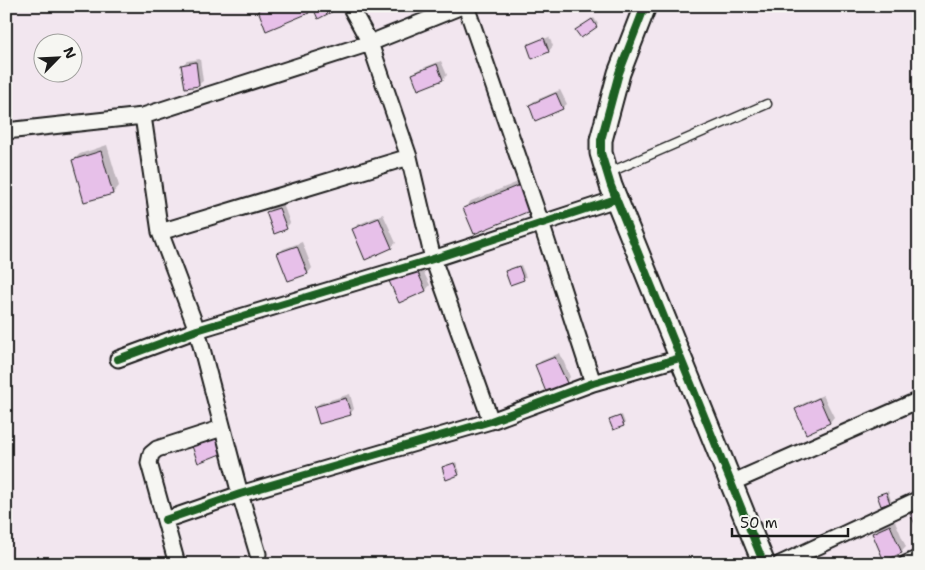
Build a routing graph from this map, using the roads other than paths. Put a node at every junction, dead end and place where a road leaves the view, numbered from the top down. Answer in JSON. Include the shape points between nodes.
{"nodes":[{"id":1,"x":350,"y":6,"type":"edge"},
{"id":2,"x":464,"y":6,"type":"edge"},
{"id":3,"x":645,"y":6,"type":"edge"},
{"id":4,"x":370,"y":43,"type":"junction"},
{"id":5,"x":767,"y":104,"type":"dead end"},
{"id":6,"x":144,"y":116,"type":"junction"},
{"id":7,"x":6,"y":131,"type":"edge"},
{"id":8,"x":409,"y":157,"type":"junction"},
{"id":9,"x":607,"y":173,"type":"junction"},
{"id":10,"x":616,"y":199,"type":"junction"},
{"id":11,"x":541,"y":223,"type":"junction"},
{"id":12,"x":160,"y":232,"type":"junction"},
{"id":13,"x":433,"y":259,"type":"junction"},
{"id":14,"x":196,"y":330,"type":"junction"},
{"id":15,"x":680,"y":358,"type":"junction"},
{"id":16,"x":118,"y":359,"type":"dead end"},
{"id":17,"x":593,"y":383,"type":"junction"},
{"id":18,"x":919,"y":400,"type":"edge"},
{"id":19,"x":490,"y":421,"type":"junction"},
{"id":20,"x":222,"y":428,"type":"junction"},
{"id":21,"x":731,"y":483,"type":"junction"},
{"id":22,"x":240,"y":494,"type":"junction"},
{"id":23,"x":919,"y":499,"type":"edge"},
{"id":24,"x":165,"y":520,"type":"junction"},
{"id":25,"x":258,"y":554,"type":"dead end"},
{"id":26,"x":919,"y":558,"type":"edge"},
{"id":27,"x":177,"y":564,"type":"edge"},
{"id":28,"x":764,"y":564,"type":"edge"},
{"id":29,"x":780,"y":564,"type":"edge"},
{"id":30,"x":906,"y":564,"type":"edge"}],
"edges":[{"from":1,"to":4,"type":"street"},
{"from":2,"to":4,"type":"street"},
{"from":2,"to":11,"type":"street"},
{"from":3,"to":9,"type":"street","via":[[619,73],[601,140]]},
{"from":4,"to":6,"type":"street"},
{"from":4,"to":8,"type":"street"},
{"from":5,"to":9,"type":"lane"},
{"from":6,"to":7,"type":"street"},
{"from":6,"to":12,"type":"street"},
{"from":8,"to":12,"type":"street"},
{"from":8,"to":13,"type":"street"},
{"from":9,"to":10,"type":"street"},
{"from":10,"to":11,"type":"street"},
{"from":10,"to":15,"type":"street"},
{"from":11,"to":13,"type":"street"},
{"from":11,"to":17,"type":"street"},
{"from":12,"to":14,"type":"street"},
{"from":13,"to":14,"type":"street"},
{"from":13,"to":19,"type":"street"},
{"from":14,"to":16,"type":"street"},
{"from":14,"to":20,"type":"street"},
{"from":15,"to":17,"type":"street"},
{"from":15,"to":21,"type":"street"},
{"from":17,"to":19,"type":"street"},
{"from":18,"to":21,"type":"street"},
{"from":19,"to":22,"type":"street"},
{"from":20,"to":22,"type":"street"},
{"from":20,"to":24,"type":"street","via":[[157,449],[151,454],[149,463]]},
{"from":21,"to":28,"type":"street"},
{"from":22,"to":24,"type":"street"},
{"from":22,"to":25,"type":"street"},
{"from":23,"to":29,"type":"street"},
{"from":24,"to":27,"type":"street"},
{"from":26,"to":30,"type":"street"}]}
